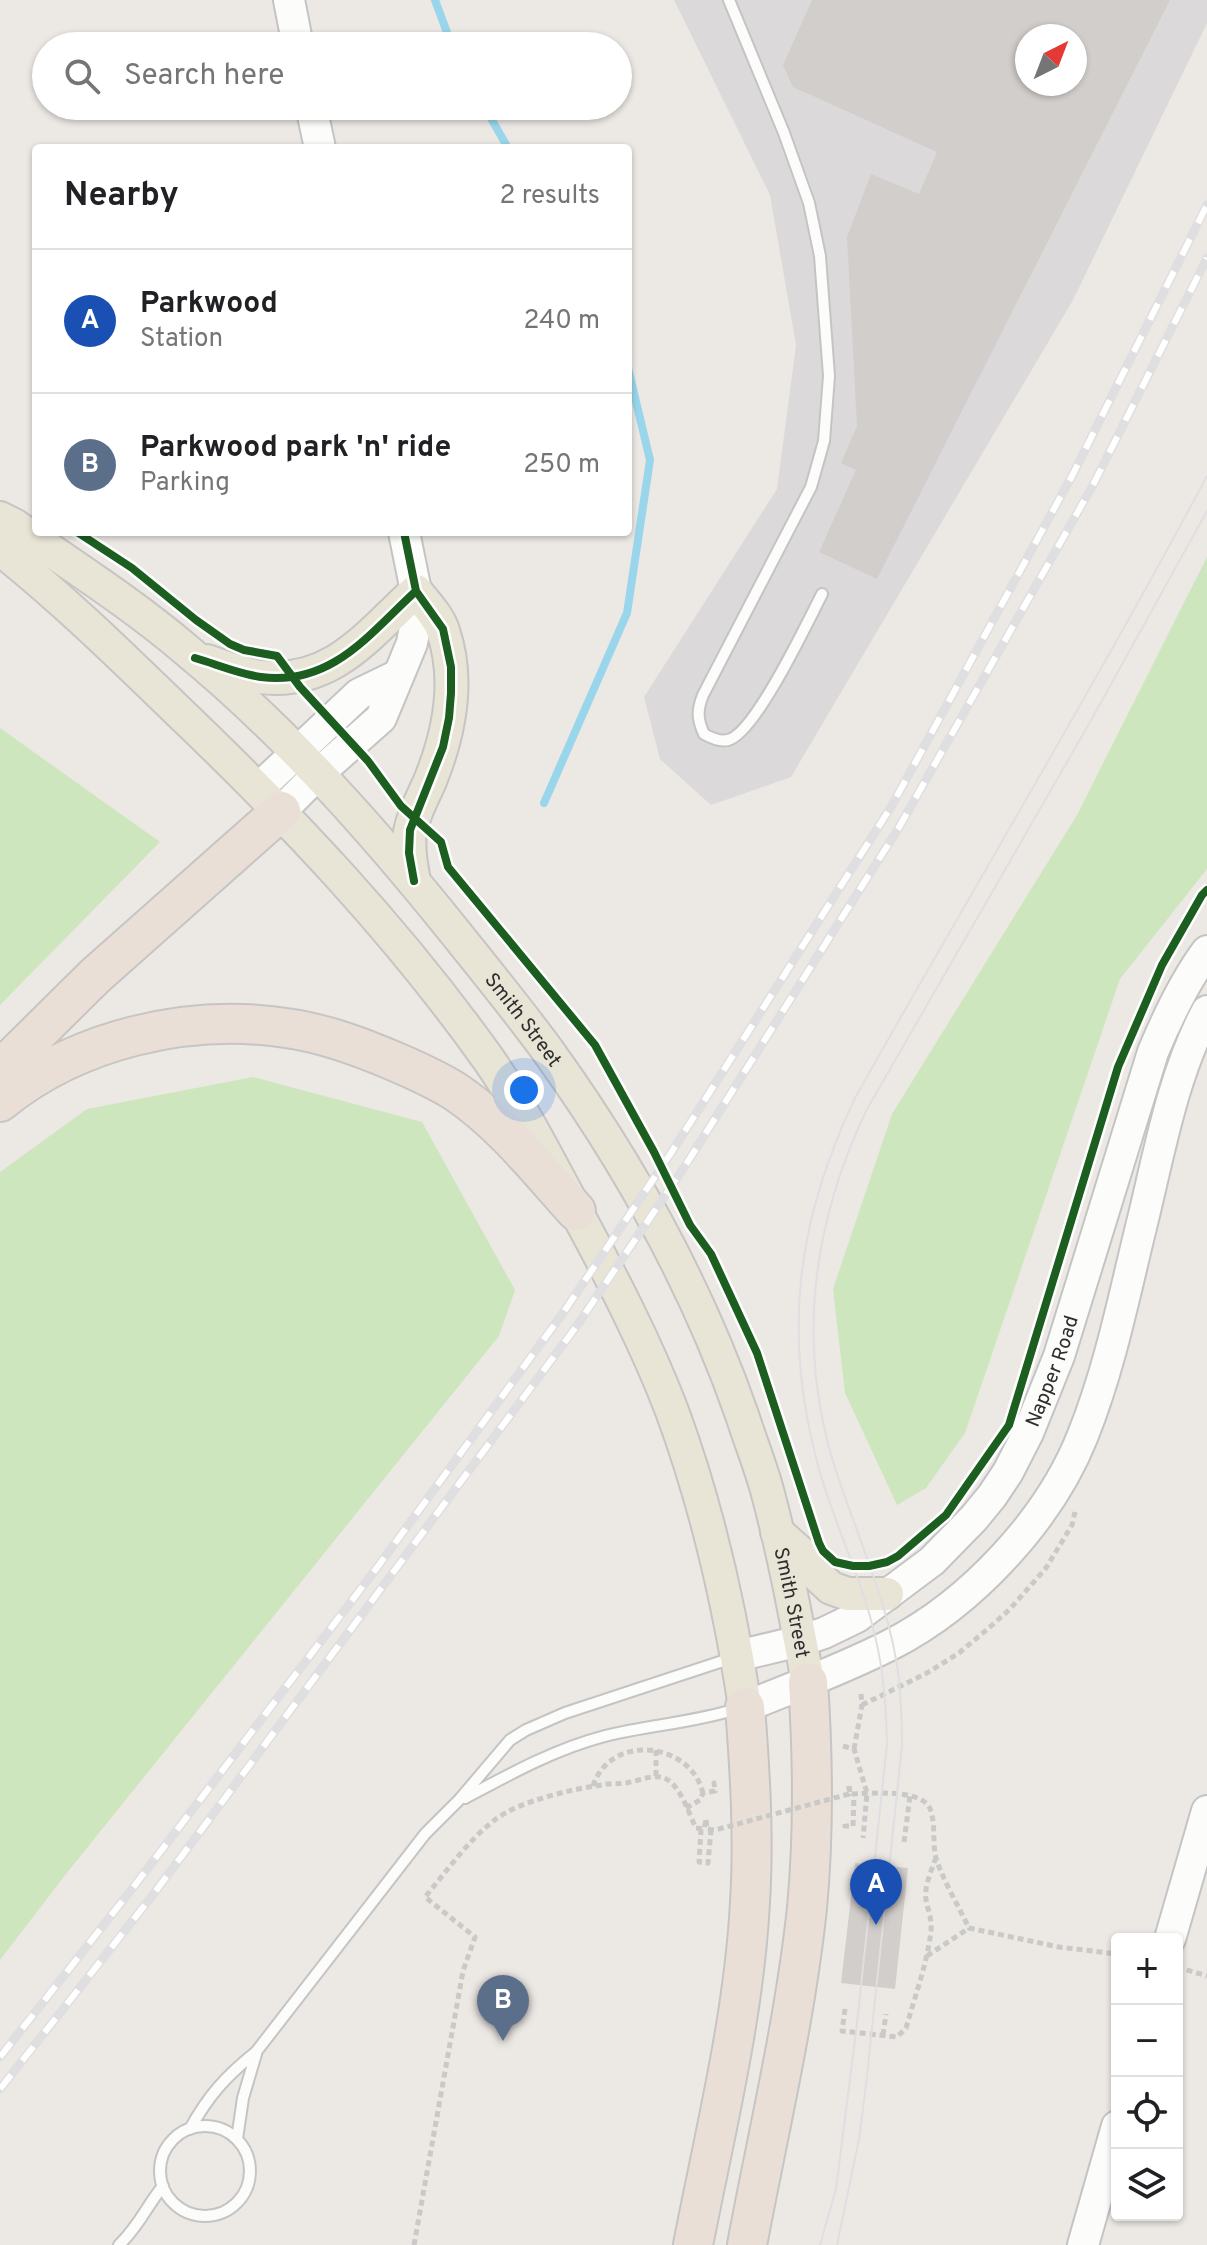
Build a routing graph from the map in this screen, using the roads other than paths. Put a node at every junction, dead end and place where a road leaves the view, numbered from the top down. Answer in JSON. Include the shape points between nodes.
{"nodes":[{"id":1,"x":289,"y":0,"type":"edge"},
{"id":2,"x":729,"y":0,"type":"edge"},
{"id":3,"x":295,"y":32,"type":"edge"},
{"id":4,"x":314,"y":120,"type":"edge"},
{"id":5,"x":319,"y":144,"type":"edge"},
{"id":6,"x":0,"y":518,"type":"edge"},
{"id":7,"x":405,"y":536,"type":"edge"},
{"id":8,"x":0,"y":549,"type":"edge"},
{"id":9,"x":416,"y":591,"type":"junction"},
{"id":10,"x":822,"y":594,"type":"dead end"},
{"id":11,"x":195,"y":658,"type":"junction"},
{"id":12,"x":308,"y":762,"type":"junction"},
{"id":13,"x":270,"y":800,"type":"junction"},
{"id":14,"x":414,"y":881,"type":"junction"},
{"id":15,"x":1207,"y":951,"type":"edge"},
{"id":16,"x":1207,"y":1011,"type":"edge"},
{"id":17,"x":0,"y":1070,"type":"edge"},
{"id":18,"x":0,"y":1102,"type":"edge"},
{"id":19,"x":576,"y":1211,"type":"junction"},
{"id":20,"x":777,"y":1532,"type":"junction"},
{"id":21,"x":887,"y":1594,"type":"junction"},
{"id":22,"x":800,"y":1641,"type":"junction"},
{"id":23,"x":737,"y":1656,"type":"junction"},
{"id":24,"x":808,"y":1682,"type":"junction"},
{"id":25,"x":745,"y":1707,"type":"junction"},
{"id":26,"x":459,"y":1800,"type":"junction"},
{"id":27,"x":1207,"y":1811,"type":"edge"},
{"id":28,"x":1172,"y":1933,"type":"edge"},
{"id":29,"x":256,"y":2052,"type":"junction"},
{"id":30,"x":190,"y":2129,"type":"junction"},
{"id":31,"x":237,"y":2139,"type":"junction"},
{"id":32,"x":1111,"y":2147,"type":"edge"},
{"id":33,"x":163,"y":2186,"type":"junction"},
{"id":34,"x":119,"y":2245,"type":"edge"},
{"id":35,"x":693,"y":2245,"type":"edge"},
{"id":36,"x":747,"y":2245,"type":"edge"},
{"id":37,"x":1083,"y":2245,"type":"edge"}],
"edges":[{"from":1,"to":3,"type":"main road"},
{"from":2,"to":10,"type":"lane","via":[[809,203],[820,256],[829,376],[824,441],[811,487],[703,695],[698,721],[704,734],[729,740],[742,732]]},
{"from":4,"to":5,"type":"main road"},
{"from":6,"to":11,"type":"main road","name":"Smith Street","via":[[115,595]]},
{"from":7,"to":9,"type":"main road"},
{"from":8,"to":13,"type":"main road"},
{"from":9,"to":11,"type":"main road","via":[[355,650],[315,672],[258,677]]},
{"from":9,"to":12,"type":"main road","via":[[412,643],[381,718]]},
{"from":9,"to":14,"type":"main road","via":[[443,629],[451,693],[443,747],[410,830]]},
{"from":11,"to":12,"type":"main road","name":"Smith Street"},
{"from":12,"to":13,"type":"main road"},
{"from":12,"to":14,"type":"main road","name":"Smith Street"},
{"from":13,"to":17,"type":"highway","via":[[254,837],[95,976]]},
{"from":13,"to":19,"type":"main road","via":[[375,915],[472,1037],[535,1131]]},
{"from":14,"to":20,"type":"main road","name":"Smith Street","via":[[549,1052],[656,1221],[741,1411]]},
{"from":15,"to":21,"type":"main road","name":"Napper Road","via":[[1174,1003],[1153,1052],[1059,1356],[1028,1433],[1008,1472],[974,1518],[932,1561]]},
{"from":16,"to":24,"type":"main road","via":[[1168,1115],[1099,1388],[1082,1438],[1057,1486],[998,1562],[945,1609],[892,1644]]},
{"from":18,"to":19,"type":"highway","via":[[53,1068],[123,1040],[206,1025],[286,1028],[368,1050],[456,1093],[512,1139]]},
{"from":19,"to":23,"type":"main road","via":[[626,1306],[672,1412],[706,1521]]},
{"from":20,"to":21,"type":"main road","via":[[831,1588],[848,1594]]},
{"from":20,"to":22,"type":"main road","name":"Smith Street"},
{"from":21,"to":22,"type":"main road","name":"Napper Road","via":[[843,1625]]},
{"from":22,"to":23,"type":"main road","name":"Napper Road"},
{"from":22,"to":24,"type":"main road","name":"Smith Street"},
{"from":23,"to":25,"type":"main road"},
{"from":23,"to":26,"type":"lane","via":[[526,1730],[510,1740]]},
{"from":24,"to":25,"type":"main road"},
{"from":24,"to":36,"type":"highway","via":[[812,1759],[807,1907]]},
{"from":25,"to":26,"type":"lane","via":[[572,1746]]},
{"from":25,"to":35,"type":"highway","via":[[750,1904],[736,2026]]},
{"from":26,"to":29,"type":"lane","via":[[425,1834]]},
{"from":27,"to":28,"type":"main road"},
{"from":29,"to":30,"type":"lane","via":[[204,2103]]},
{"from":29,"to":31,"type":"lane"},
{"from":30,"to":31,"type":"lane","via":[[215,2128]]},
{"from":30,"to":33,"type":"lane","via":[[168,2146],[160,2173]]},
{"from":31,"to":33,"type":"lane","via":[[250,2172],[242,2197],[232,2208],[219,2214],[192,2214],[170,2199]]},
{"from":32,"to":37,"type":"main road"},
{"from":33,"to":34,"type":"lane"}]}
